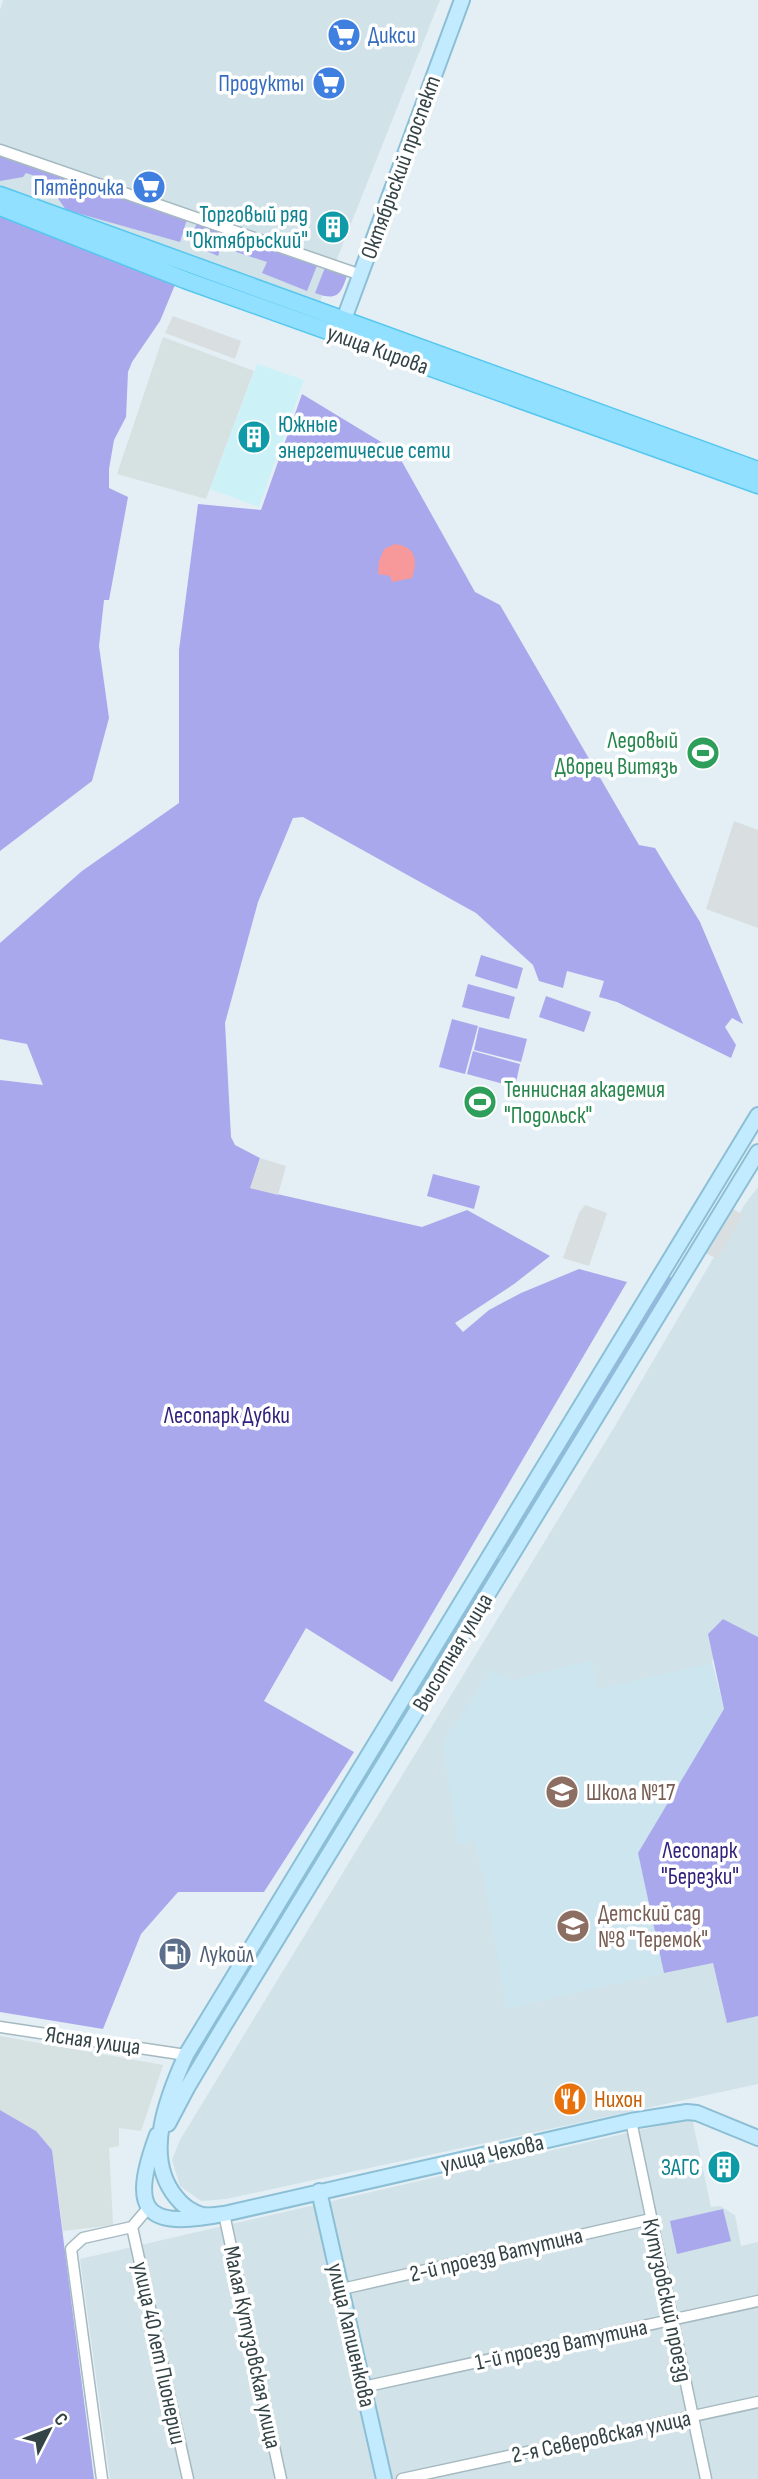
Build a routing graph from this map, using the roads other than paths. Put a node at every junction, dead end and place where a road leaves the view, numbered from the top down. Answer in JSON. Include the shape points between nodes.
{"nodes":[{"id":1,"x":462,"y":0,"type":"edge"},
{"id":2,"x":0,"y":149,"type":"edge"},
{"id":3,"x":0,"y":195,"type":"edge"},
{"id":4,"x":0,"y":207,"type":"edge"},
{"id":5,"x":361,"y":275,"type":"junction"},
{"id":6,"x":341,"y":328,"type":"junction"},
{"id":7,"x":758,"y":470,"type":"edge"},
{"id":8,"x":758,"y":485,"type":"edge"},
{"id":9,"x":758,"y":1115,"type":"edge"},
{"id":10,"x":758,"y":1137,"type":"edge"},
{"id":11,"x":740,"y":1146,"type":"junction"},
{"id":12,"x":758,"y":1152,"type":"edge"},
{"id":13,"x":687,"y":1232,"type":"junction"},
{"id":14,"x":703,"y":1241,"type":"junction"},
{"id":15,"x":0,"y":2026,"type":"edge"},
{"id":16,"x":166,"y":2051,"type":"junction"},
{"id":17,"x":186,"y":2055,"type":"junction"},
{"id":18,"x":201,"y":2064,"type":"junction"},
{"id":19,"x":177,"y":2075,"type":"junction"},
{"id":20,"x":163,"y":2117,"type":"junction"},
{"id":21,"x":631,"y":2121,"type":"junction"},
{"id":22,"x":758,"y":2138,"type":"edge"},
{"id":23,"x":160,"y":2141,"type":"junction"},
{"id":24,"x":319,"y":2191,"type":"junction"},
{"id":25,"x":149,"y":2207,"type":"junction"},
{"id":26,"x":224,"y":2214,"type":"junction"},
{"id":27,"x":651,"y":2219,"type":"junction"},
{"id":28,"x":132,"y":2227,"type":"junction"},
{"id":29,"x":342,"y":2289,"type":"junction"},
{"id":30,"x":758,"y":2301,"type":"edge"},
{"id":31,"x":672,"y":2320,"type":"junction"},
{"id":32,"x":363,"y":2388,"type":"junction"},
{"id":33,"x":758,"y":2402,"type":"edge"},
{"id":34,"x":692,"y":2416,"type":"junction"},
{"id":35,"x":102,"y":2479,"type":"edge"},
{"id":36,"x":188,"y":2479,"type":"edge"},
{"id":37,"x":281,"y":2479,"type":"edge"},
{"id":38,"x":384,"y":2479,"type":"edge"},
{"id":39,"x":402,"y":2479,"type":"edge"},
{"id":40,"x":706,"y":2479,"type":"edge"}],
"edges":[{"from":1,"to":5,"type":"street","name":"Октябрьский проспект"},
{"from":2,"to":5,"type":"street"},
{"from":3,"to":6,"type":"main road","name":"улица Кирова"},
{"from":4,"to":6,"type":"main road","name":"улица Кирова","via":[[185,280]]},
{"from":5,"to":6,"type":"street","name":"Октябрьский проспект"},
{"from":6,"to":7,"type":"main road","name":"улица Кирова"},
{"from":6,"to":8,"type":"main road","name":"улица Кирова"},
{"from":9,"to":11,"type":"street","name":"Высотная улица"},
{"from":10,"to":11,"type":"street"},
{"from":11,"to":13,"type":"street","name":"Высотная улица"},
{"from":12,"to":14,"type":"street","name":"Высотная улица"},
{"from":13,"to":14,"type":"street"},
{"from":13,"to":17,"type":"street","name":"Высотная улица"},
{"from":14,"to":18,"type":"street","name":"Высотная улица"},
{"from":15,"to":16,"type":"street","name":"Ясная улица"},
{"from":16,"to":17,"type":"street","name":"Ясная улица"},
{"from":16,"to":19,"type":"street"},
{"from":17,"to":18,"type":"street"},
{"from":17,"to":19,"type":"street","name":"Высотная улица"},
{"from":18,"to":23,"type":"street","name":"Высотная улица"},
{"from":19,"to":20,"type":"street","name":"Высотная улица"},
{"from":20,"to":23,"type":"street","name":"Высотная улица"},
{"from":20,"to":25,"type":"street","via":[[144,2176]]},
{"from":21,"to":22,"type":"street","name":"улица Чехова","via":[[697,2113]]},
{"from":21,"to":24,"type":"street","name":"улица Чехова"},
{"from":21,"to":27,"type":"street","name":"Кутузовский проезд"},
{"from":23,"to":26,"type":"street","name":"улица Чехова","via":[[167,2186],[182,2205],[203,2215]]},
{"from":24,"to":26,"type":"street","name":"улица Чехова"},
{"from":24,"to":29,"type":"street","name":"улица Лапшенкова"},
{"from":25,"to":26,"type":"street","name":"улица Чехова","via":[[157,2216],[180,2221]]},
{"from":25,"to":28,"type":"street"},
{"from":26,"to":37,"type":"street","name":"Малая Кутузовская улица"},
{"from":27,"to":29,"type":"street","name":"2-й проезд Ватутина"},
{"from":27,"to":31,"type":"street","name":"Кутузовский проезд"},
{"from":28,"to":35,"type":"street","via":[[83,2238],[71,2249]]},
{"from":28,"to":36,"type":"street","name":"улица 40 лет Пионерии"},
{"from":29,"to":32,"type":"street","name":"улица Лапшенкова"},
{"from":30,"to":31,"type":"street","name":"1-й проезд Ватутина"},
{"from":31,"to":32,"type":"street","name":"1-й проезд Ватутина"},
{"from":31,"to":34,"type":"street","name":"Кутузовский проезд"},
{"from":32,"to":38,"type":"street","name":"улица Лапшенкова"},
{"from":33,"to":34,"type":"street","name":"2-я Северовская улица"},
{"from":34,"to":39,"type":"street","name":"2-я Северовская улица"},
{"from":34,"to":40,"type":"street","name":"Кутузовский проезд"}]}
